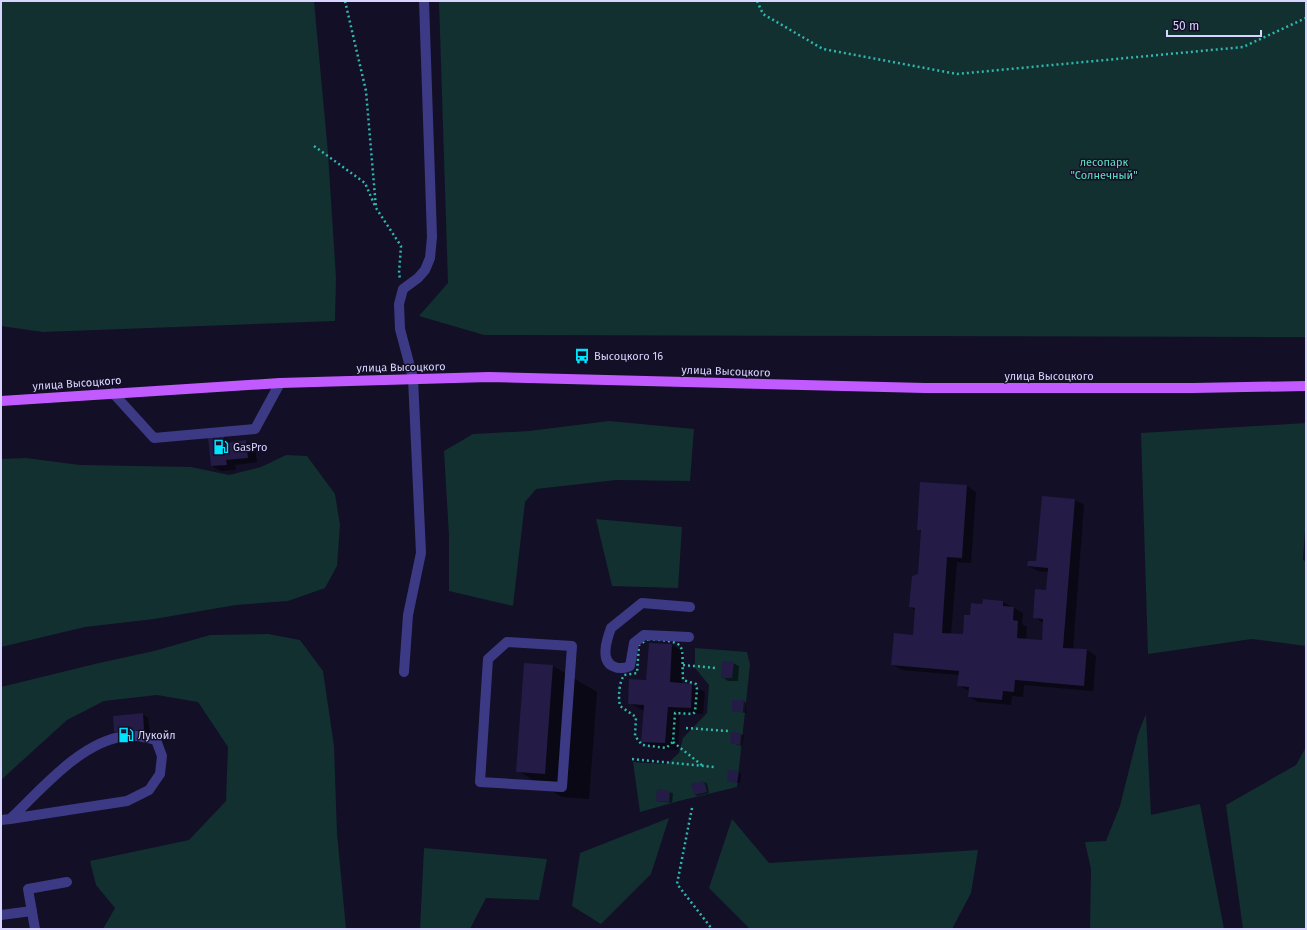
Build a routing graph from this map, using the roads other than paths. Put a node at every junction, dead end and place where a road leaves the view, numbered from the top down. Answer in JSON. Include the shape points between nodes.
{"nodes":[{"id":1,"x":424,"y":1,"type":"edge"},
{"id":2,"x":413,"y":378,"type":"junction"},
{"id":3,"x":280,"y":383,"type":"junction"},
{"id":4,"x":1306,"y":386,"type":"edge"},
{"id":5,"x":113,"y":393,"type":"junction"},
{"id":6,"x":1,"y":401,"type":"edge"},
{"id":7,"x":690,"y":607,"type":"dead end"},
{"id":8,"x":688,"y":637,"type":"dead end"},
{"id":9,"x":404,"y":672,"type":"dead end"},
{"id":10,"x":486,"y":680,"type":"joint"},
{"id":11,"x":6,"y":820,"type":"edge"},
{"id":12,"x":67,"y":882,"type":"dead end"},
{"id":13,"x":32,"y":911,"type":"junction"},
{"id":14,"x":1,"y":915,"type":"edge"},
{"id":15,"x":35,"y":929,"type":"edge"}],
"edges":[{"from":1,"to":2,"type":"lane","via":[[432,237],[430,258],[425,270],[403,289],[399,304],[400,329]]},
{"from":2,"to":3,"type":"main road","name":"улица Высоцкого"},
{"from":2,"to":4,"type":"main road","name":"улица Высоцкого","via":[[552,378],[925,388]]},
{"from":2,"to":9,"type":"lane","via":[[421,553],[408,615]]},
{"from":3,"to":5,"type":"main road","name":"улица Высоцкого"},
{"from":3,"to":5,"type":"lane","via":[[255,429],[154,438]]},
{"from":5,"to":6,"type":"main road","name":"улица Высоцкого"},
{"from":7,"to":8,"type":"lane","via":[[642,603],[611,628],[606,657],[611,666],[628,668],[634,643],[644,635]]},
{"from":10,"to":10,"type":"lane","via":[[480,782],[562,787],[572,646],[508,642],[488,659]]},
{"from":11,"to":11,"type":"lane","via":[[71,762],[100,742],[126,735],[156,740],[162,756],[160,774],[149,790],[127,801]]},
{"from":12,"to":13,"type":"lane","via":[[28,889]]},
{"from":13,"to":14,"type":"lane"},
{"from":13,"to":15,"type":"lane"}]}
